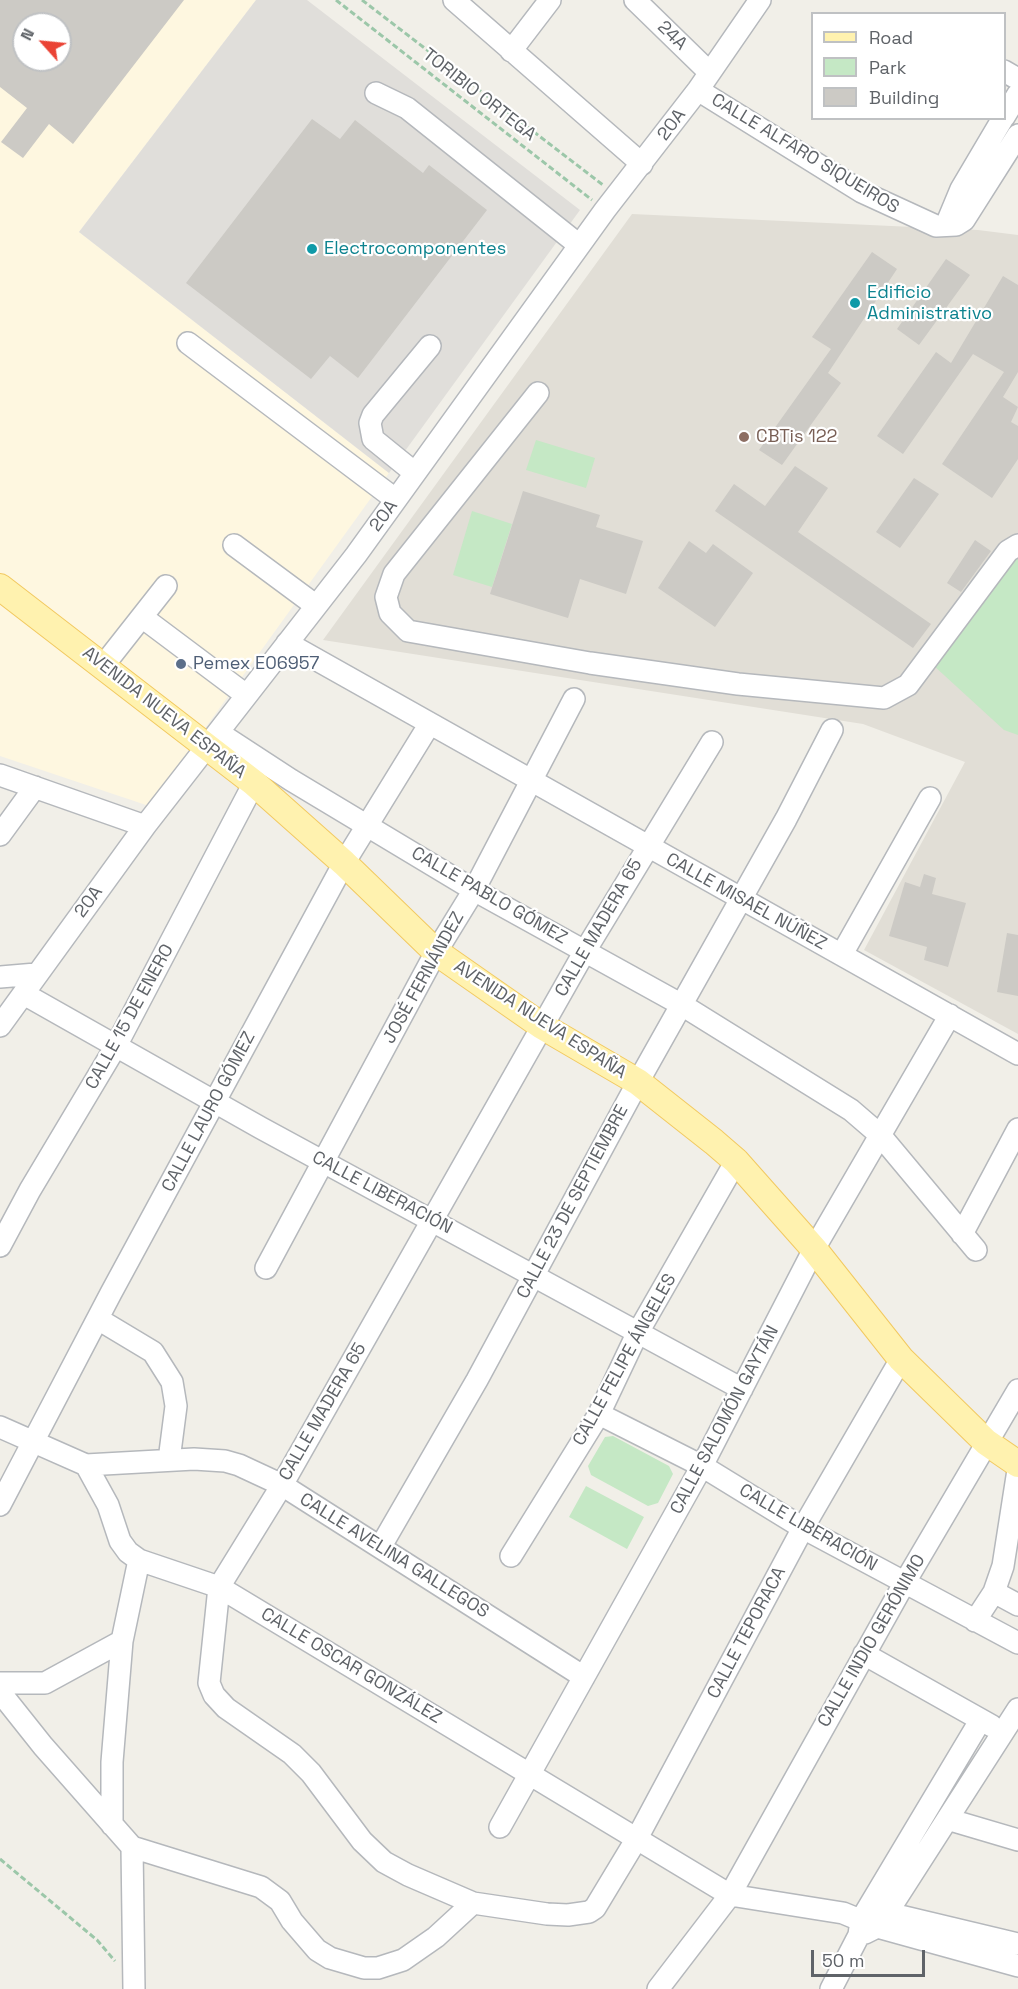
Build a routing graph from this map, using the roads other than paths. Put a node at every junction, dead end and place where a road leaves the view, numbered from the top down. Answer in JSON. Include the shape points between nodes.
{"nodes":[{"id":1,"x":454,"y":0,"type":"edge"},
{"id":2,"x":550,"y":0,"type":"edge"},
{"id":3,"x":635,"y":0,"type":"edge"},
{"id":4,"x":760,"y":0,"type":"edge"},
{"id":5,"x":511,"y":51,"type":"junction"},
{"id":6,"x":710,"y":72,"type":"junction"},
{"id":7,"x":698,"y":90,"type":"junction"},
{"id":8,"x":376,"y":93,"type":"dead end"},
{"id":9,"x":1018,"y":94,"type":"edge"},
{"id":10,"x":1006,"y":115,"type":"edge"},
{"id":11,"x":1003,"y":120,"type":"edge"},
{"id":12,"x":1018,"y":135,"type":"edge"},
{"id":13,"x":642,"y":164,"type":"junction"},
{"id":14,"x":946,"y":225,"type":"junction"},
{"id":15,"x":579,"y":245,"type":"junction"},
{"id":16,"x":188,"y":343,"type":"dead end"},
{"id":17,"x":430,"y":345,"type":"dead end"},
{"id":18,"x":538,"y":393,"type":"dead end"},
{"id":19,"x":414,"y":473,"type":"junction"},
{"id":20,"x":395,"y":499,"type":"junction"},
{"id":21,"x":234,"y":545,"type":"dead end"},
{"id":22,"x":1018,"y":545,"type":"edge"},
{"id":23,"x":0,"y":586,"type":"edge"},
{"id":24,"x":166,"y":586,"type":"dead end"},
{"id":25,"x":315,"y":605,"type":"junction"},
{"id":26,"x":142,"y":617,"type":"junction"},
{"id":27,"x":287,"y":643,"type":"junction"},
{"id":28,"x":104,"y":666,"type":"junction"},
{"id":29,"x":246,"y":695,"type":"junction"},
{"id":30,"x":574,"y":699,"type":"dead end"},
{"id":31,"x":429,"y":725,"type":"junction"},
{"id":32,"x":832,"y":730,"type":"dead end"},
{"id":33,"x":214,"y":739,"type":"junction"},
{"id":34,"x":712,"y":742,"type":"dead end"},
{"id":35,"x":0,"y":775,"type":"edge"},
{"id":36,"x":532,"y":780,"type":"junction"},
{"id":37,"x":254,"y":783,"type":"junction"},
{"id":38,"x":35,"y":787,"type":"junction"},
{"id":39,"x":930,"y":798,"type":"dead end"},
{"id":40,"x":145,"y":826,"type":"junction"},
{"id":41,"x":369,"y":826,"type":"junction"},
{"id":42,"x":0,"y":835,"type":"edge"},
{"id":43,"x":647,"y":847,"type":"junction"},
{"id":44,"x":344,"y":863,"type":"junction"},
{"id":45,"x":474,"y":890,"type":"junction"},
{"id":46,"x":741,"y":900,"type":"junction"},
{"id":47,"x":585,"y":951,"type":"junction"},
{"id":48,"x":436,"y":952,"type":"junction"},
{"id":49,"x":842,"y":954,"type":"junction"},
{"id":50,"x":36,"y":974,"type":"junction"},
{"id":51,"x":0,"y":977,"type":"edge"},
{"id":52,"x":24,"y":994,"type":"junction"},
{"id":53,"x":681,"y":1005,"type":"junction"},
{"id":54,"x":950,"y":1015,"type":"junction"},
{"id":55,"x":3,"y":1019,"type":"edge"},
{"id":56,"x":542,"y":1026,"type":"junction"},
{"id":57,"x":116,"y":1046,"type":"junction"},
{"id":58,"x":1018,"y":1054,"type":"edge"},
{"id":59,"x":638,"y":1082,"type":"junction"},
{"id":60,"x":214,"y":1101,"type":"junction"},
{"id":61,"x":1018,"y":1130,"type":"edge"},
{"id":62,"x":880,"y":1135,"type":"junction"},
{"id":63,"x":324,"y":1161,"type":"junction"},
{"id":64,"x":736,"y":1161,"type":"junction"},
{"id":65,"x":432,"y":1219,"type":"junction"},
{"id":66,"x":962,"y":1234,"type":"junction"},
{"id":67,"x":0,"y":1246,"type":"edge"},
{"id":68,"x":814,"y":1249,"type":"junction"},
{"id":69,"x":976,"y":1250,"type":"dead end"},
{"id":70,"x":266,"y":1268,"type":"dead end"},
{"id":71,"x":534,"y":1277,"type":"junction"},
{"id":72,"x":98,"y":1319,"type":"junction"},
{"id":73,"x":637,"y":1335,"type":"junction"},
{"id":74,"x":901,"y":1359,"type":"junction"},
{"id":75,"x":742,"y":1389,"type":"junction"},
{"id":76,"x":1018,"y":1390,"type":"edge"},
{"id":77,"x":598,"y":1414,"type":"junction"},
{"id":78,"x":0,"y":1426,"type":"edge"},
{"id":79,"x":986,"y":1442,"type":"junction"},
{"id":80,"x":32,"y":1443,"type":"junction"},
{"id":81,"x":169,"y":1460,"type":"junction"},
{"id":82,"x":1018,"y":1464,"type":"edge"},
{"id":83,"x":87,"y":1466,"type":"junction"},
{"id":84,"x":702,"y":1466,"type":"junction"},
{"id":85,"x":1018,"y":1470,"type":"edge"},
{"id":86,"x":282,"y":1485,"type":"junction"},
{"id":87,"x":0,"y":1505,"type":"edge"},
{"id":88,"x":803,"y":1528,"type":"junction"},
{"id":89,"x":381,"y":1546,"type":"junction"},
{"id":90,"x":511,"y":1556,"type":"dead end"},
{"id":91,"x":139,"y":1560,"type":"junction"},
{"id":92,"x":905,"y":1582,"type":"junction"},
{"id":93,"x":219,"y":1587,"type":"junction"},
{"id":94,"x":994,"y":1592,"type":"junction"},
{"id":95,"x":1018,"y":1605,"type":"edge"},
{"id":96,"x":975,"y":1621,"type":"junction"},
{"id":97,"x":122,"y":1641,"type":"junction"},
{"id":98,"x":1018,"y":1643,"type":"edge"},
{"id":99,"x":864,"y":1654,"type":"junction"},
{"id":100,"x":584,"y":1677,"type":"junction"},
{"id":101,"x":0,"y":1683,"type":"edge"},
{"id":102,"x":0,"y":1692,"type":"edge"},
{"id":103,"x":1018,"y":1709,"type":"edge"},
{"id":104,"x":980,"y":1721,"type":"junction"},
{"id":105,"x":1012,"y":1734,"type":"edge"},
{"id":106,"x":531,"y":1775,"type":"junction"},
{"id":107,"x":947,"y":1819,"type":"junction"},
{"id":108,"x":112,"y":1825,"type":"junction"},
{"id":109,"x":500,"y":1827,"type":"dead end"},
{"id":110,"x":636,"y":1840,"type":"junction"},
{"id":111,"x":1018,"y":1840,"type":"edge"},
{"id":112,"x":132,"y":1847,"type":"junction"},
{"id":113,"x":730,"y":1895,"type":"junction"},
{"id":114,"x":473,"y":1903,"type":"junction"},
{"id":115,"x":595,"y":1908,"type":"joint"},
{"id":116,"x":866,"y":1919,"type":"junction"},
{"id":117,"x":1018,"y":1944,"type":"edge"},
{"id":118,"x":1018,"y":1966,"type":"edge"},
{"id":119,"x":134,"y":1986,"type":"edge"},
{"id":120,"x":658,"y":1989,"type":"edge"},
{"id":121,"x":831,"y":1989,"type":"edge"}],
"edges":[{"from":1,"to":5,"type":"street"},
{"from":2,"to":5,"type":"street"},
{"from":3,"to":6,"type":"street","name":"24A"},
{"from":4,"to":6,"type":"street","name":"20A"},
{"from":5,"to":13,"type":"street"},
{"from":6,"to":7,"type":"street","name":"20A"},
{"from":7,"to":13,"type":"street","name":"20A"},
{"from":7,"to":14,"type":"street","name":"CALLE ALFARO SIQUEIROS","via":[[862,192],[932,225]]},
{"from":8,"to":15,"type":"street","via":[[407,108]]},
{"from":9,"to":10,"type":"street"},
{"from":11,"to":14,"type":"street","via":[[961,189]]},
{"from":12,"to":14,"type":"street","via":[[971,211],[956,225]]},
{"from":13,"to":15,"type":"street","name":"20A"},
{"from":15,"to":19,"type":"street","name":"20A"},
{"from":16,"to":20,"type":"street"},
{"from":17,"to":19,"type":"street","via":[[370,423],[373,439]]},
{"from":18,"to":22,"type":"street","via":[[394,574],[386,597],[390,613],[408,631],[738,684],[884,698],[908,685],[1008,551]]},
{"from":19,"to":20,"type":"street","name":"20A"},
{"from":20,"to":25,"type":"street","name":"20A"},
{"from":21,"to":25,"type":"street"},
{"from":23,"to":28,"type":"main road","name":"AVENIDA NUEVA ESPAÑA"},
{"from":24,"to":26,"type":"street"},
{"from":25,"to":27,"type":"street","name":"20A"},
{"from":26,"to":28,"type":"street"},
{"from":26,"to":29,"type":"street"},
{"from":27,"to":29,"type":"street","name":"20A"},
{"from":27,"to":31,"type":"street","name":"CALLE MISAEL NÚÑEZ"},
{"from":28,"to":33,"type":"main road","name":"AVENIDA NUEVA ESPAÑA"},
{"from":29,"to":33,"type":"street","name":"20A"},
{"from":30,"to":36,"type":"street","name":"JOSÉ FERNÁNDEZ"},
{"from":31,"to":36,"type":"street","name":"CALLE MISAEL NÚÑEZ"},
{"from":31,"to":41,"type":"street","name":"CALLE LAURO GÓMEZ"},
{"from":32,"to":46,"type":"street","name":"CALLE 23 DE SEPTIEMBRE"},
{"from":33,"to":37,"type":"main road","name":"AVENIDA NUEVA ESPAÑA"},
{"from":33,"to":40,"type":"street","name":"20A"},
{"from":33,"to":41,"type":"street","name":"CALLE PABLO GÓMEZ"},
{"from":34,"to":43,"type":"street","name":"CALLE MADERA 65"},
{"from":35,"to":38,"type":"street"},
{"from":36,"to":43,"type":"street","name":"CALLE MISAEL NÚÑEZ"},
{"from":36,"to":45,"type":"street","name":"JOSÉ FERNÁNDEZ"},
{"from":37,"to":44,"type":"main road","name":"AVENIDA NUEVA ESPAÑA"},
{"from":37,"to":57,"type":"street","name":"CALLE 15 DE ENERO"},
{"from":38,"to":40,"type":"street"},
{"from":38,"to":42,"type":"street"},
{"from":39,"to":49,"type":"street"},
{"from":40,"to":50,"type":"street","name":"20A"},
{"from":41,"to":44,"type":"street","name":"CALLE LAURO GÓMEZ"},
{"from":41,"to":45,"type":"street","name":"CALLE PABLO GÓMEZ"},
{"from":43,"to":46,"type":"street","name":"CALLE MISAEL NÚÑEZ"},
{"from":43,"to":47,"type":"street","name":"CALLE MADERA 65"},
{"from":44,"to":48,"type":"main road","name":"AVENIDA NUEVA ESPAÑA"},
{"from":44,"to":60,"type":"street","name":"CALLE LAURO GÓMEZ"},
{"from":45,"to":47,"type":"street","name":"CALLE PABLO GÓMEZ"},
{"from":45,"to":48,"type":"street","name":"JOSÉ FERNÁNDEZ"},
{"from":46,"to":49,"type":"street","name":"CALLE MISAEL NÚÑEZ"},
{"from":46,"to":53,"type":"street","name":"CALLE 23 DE SEPTIEMBRE"},
{"from":47,"to":53,"type":"street","name":"CALLE PABLO GÓMEZ"},
{"from":47,"to":56,"type":"street","name":"CALLE MADERA 65"},
{"from":48,"to":56,"type":"main road","name":"AVENIDA NUEVA ESPAÑA"},
{"from":48,"to":63,"type":"street","name":"JOSÉ FERNÁNDEZ"},
{"from":49,"to":54,"type":"street","name":"CALLE MISAEL NÚÑEZ"},
{"from":50,"to":51,"type":"street"},
{"from":50,"to":52,"type":"street","name":"20A"},
{"from":52,"to":55,"type":"street","name":"20A"},
{"from":52,"to":57,"type":"street","name":"CALLE LIBERACIÓN"},
{"from":53,"to":59,"type":"street","name":"CALLE 23 DE SEPTIEMBRE"},
{"from":53,"to":62,"type":"street","name":"CALLE PABLO GÓMEZ","via":[[851,1110]]},
{"from":54,"to":58,"type":"street","name":"CALLE MISAEL NÚÑEZ"},
{"from":54,"to":62,"type":"street","name":"CALLE SALOMÓN GAYTÁN"},
{"from":56,"to":59,"type":"main road","name":"AVENIDA NUEVA ESPAÑA"},
{"from":56,"to":65,"type":"street","name":"CALLE MADERA 65"},
{"from":57,"to":60,"type":"street","name":"CALLE LIBERACIÓN"},
{"from":57,"to":67,"type":"street","name":"CALLE 15 DE ENERO"},
{"from":59,"to":64,"type":"main road","name":"AVENIDA NUEVA ESPAÑA"},
{"from":59,"to":71,"type":"street","name":"CALLE 23 DE SEPTIEMBRE"},
{"from":60,"to":63,"type":"street","name":"CALLE LIBERACIÓN"},
{"from":60,"to":72,"type":"street","name":"CALLE LAURO GÓMEZ"},
{"from":61,"to":66,"type":"street"},
{"from":62,"to":66,"type":"street"},
{"from":62,"to":68,"type":"street","name":"CALLE SALOMÓN GAYTÁN"},
{"from":63,"to":65,"type":"street","name":"CALLE LIBERACIÓN"},
{"from":63,"to":70,"type":"street","name":"JOSÉ FERNÁNDEZ"},
{"from":64,"to":68,"type":"main road","name":"AVENIDA NUEVA ESPAÑA"},
{"from":64,"to":73,"type":"street","name":"CALLE FELIPE ÁNGELES"},
{"from":65,"to":71,"type":"street","name":"CALLE LIBERACIÓN"},
{"from":65,"to":86,"type":"street","name":"CALLE MADERA 65"},
{"from":66,"to":69,"type":"street"},
{"from":68,"to":74,"type":"main road","name":"AVENIDA NUEVA ESPAÑA"},
{"from":68,"to":75,"type":"street","name":"CALLE SALOMÓN GAYTÁN"},
{"from":71,"to":73,"type":"street","name":"CALLE LIBERACIÓN"},
{"from":71,"to":89,"type":"street","name":"CALLE 23 DE SEPTIEMBRE"},
{"from":72,"to":80,"type":"street","name":"CALLE LAURO GÓMEZ"},
{"from":72,"to":81,"type":"street","via":[[153,1352],[167,1372],[176,1406]]},
{"from":73,"to":75,"type":"street","name":"CALLE LIBERACIÓN"},
{"from":73,"to":77,"type":"street","name":"CALLE FELIPE ÁNGELES"},
{"from":74,"to":79,"type":"main road","name":"AVENIDA NUEVA ESPAÑA"},
{"from":74,"to":88,"type":"street","name":"CALLE TEPORACA"},
{"from":75,"to":84,"type":"street","name":"CALLE SALOMÓN GAYTÁN"},
{"from":76,"to":79,"type":"street","name":"CALLE INDIO GERÓNIMO"},
{"from":77,"to":84,"type":"street","name":"CALLE LIBERACIÓN"},
{"from":77,"to":90,"type":"street","name":"CALLE FELIPE ÁNGELES"},
{"from":78,"to":80,"type":"street"},
{"from":79,"to":82,"type":"main road","name":"AVENIDA NUEVA ESPAÑA"},
{"from":79,"to":92,"type":"street","name":"CALLE INDIO GERÓNIMO"},
{"from":80,"to":83,"type":"street"},
{"from":80,"to":87,"type":"street","name":"CALLE LAURO GÓMEZ"},
{"from":81,"to":83,"type":"street","name":"CALLE AVELINA GALLEGOS"},
{"from":81,"to":86,"type":"street","name":"CALLE AVELINA GALLEGOS","via":[[225,1461]]},
{"from":83,"to":91,"type":"street","name":"CALLE OSCAR GONZÁLEZ","via":[[108,1505],[120,1541]]},
{"from":84,"to":88,"type":"street","name":"CALLE LIBERACIÓN"},
{"from":84,"to":100,"type":"street","name":"CALLE SALOMÓN GAYTÁN"},
{"from":85,"to":94,"type":"street","via":[[1003,1566]]},
{"from":86,"to":89,"type":"street","name":"CALLE AVELINA GALLEGOS"},
{"from":86,"to":93,"type":"street","name":"CALLE MADERA 65"},
{"from":88,"to":92,"type":"street","name":"CALLE LIBERACIÓN"},
{"from":88,"to":110,"type":"street","name":"CALLE TEPORACA"},
{"from":89,"to":100,"type":"street","name":"CALLE AVELINA GALLEGOS"},
{"from":91,"to":93,"type":"street","name":"CALLE OSCAR GONZÁLEZ"},
{"from":91,"to":97,"type":"street"},
{"from":92,"to":96,"type":"street","name":"CALLE LIBERACIÓN"},
{"from":92,"to":99,"type":"street","name":"CALLE INDIO GERÓNIMO"},
{"from":93,"to":106,"type":"street","name":"CALLE OSCAR GONZÁLEZ"},
{"from":93,"to":114,"type":"street","name":"CALLE MADERA 65","via":[[209,1683],[214,1695],[226,1708],[292,1754],[362,1841],[384,1862]]},
{"from":94,"to":95,"type":"street"},
{"from":94,"to":96,"type":"street"},
{"from":96,"to":98,"type":"street","name":"CALLE LIBERACIÓN"},
{"from":97,"to":101,"type":"street","via":[[45,1683]]},
{"from":97,"to":108,"type":"street","via":[[112,1762]]},
{"from":99,"to":104,"type":"street"},
{"from":99,"to":113,"type":"street","name":"CALLE INDIO GERÓNIMO"},
{"from":100,"to":106,"type":"street","name":"CALLE SALOMÓN GAYTÁN"},
{"from":102,"to":108,"type":"street"},
{"from":103,"to":105,"type":"street"},
{"from":104,"to":105,"type":"street"},
{"from":104,"to":116,"type":"street"},
{"from":105,"to":107,"type":"street"},
{"from":106,"to":109,"type":"street","name":"CALLE SALOMÓN GAYTÁN"},
{"from":106,"to":110,"type":"street","name":"CALLE OSCAR GONZÁLEZ"},
{"from":107,"to":111,"type":"street"},
{"from":107,"to":116,"type":"street"},
{"from":108,"to":112,"type":"street"},
{"from":110,"to":113,"type":"street","name":"CALLE OSCAR GONZÁLEZ"},
{"from":110,"to":115,"type":"street","name":"CALLE TEPORACA"},
{"from":112,"to":114,"type":"street","via":[[261,1887],[280,1901],[317,1950],[364,1968],[403,1960],[436,1937]]},
{"from":112,"to":119,"type":"street"},
{"from":113,"to":116,"type":"street"},
{"from":113,"to":120,"type":"street","name":"CALLE INDIO GERÓNIMO"},
{"from":114,"to":115,"type":"street","name":"CALLE MADERA 65","via":[[568,1915]]},
{"from":116,"to":117,"type":"street"},
{"from":116,"to":118,"type":"street"},
{"from":116,"to":121,"type":"street"}]}
